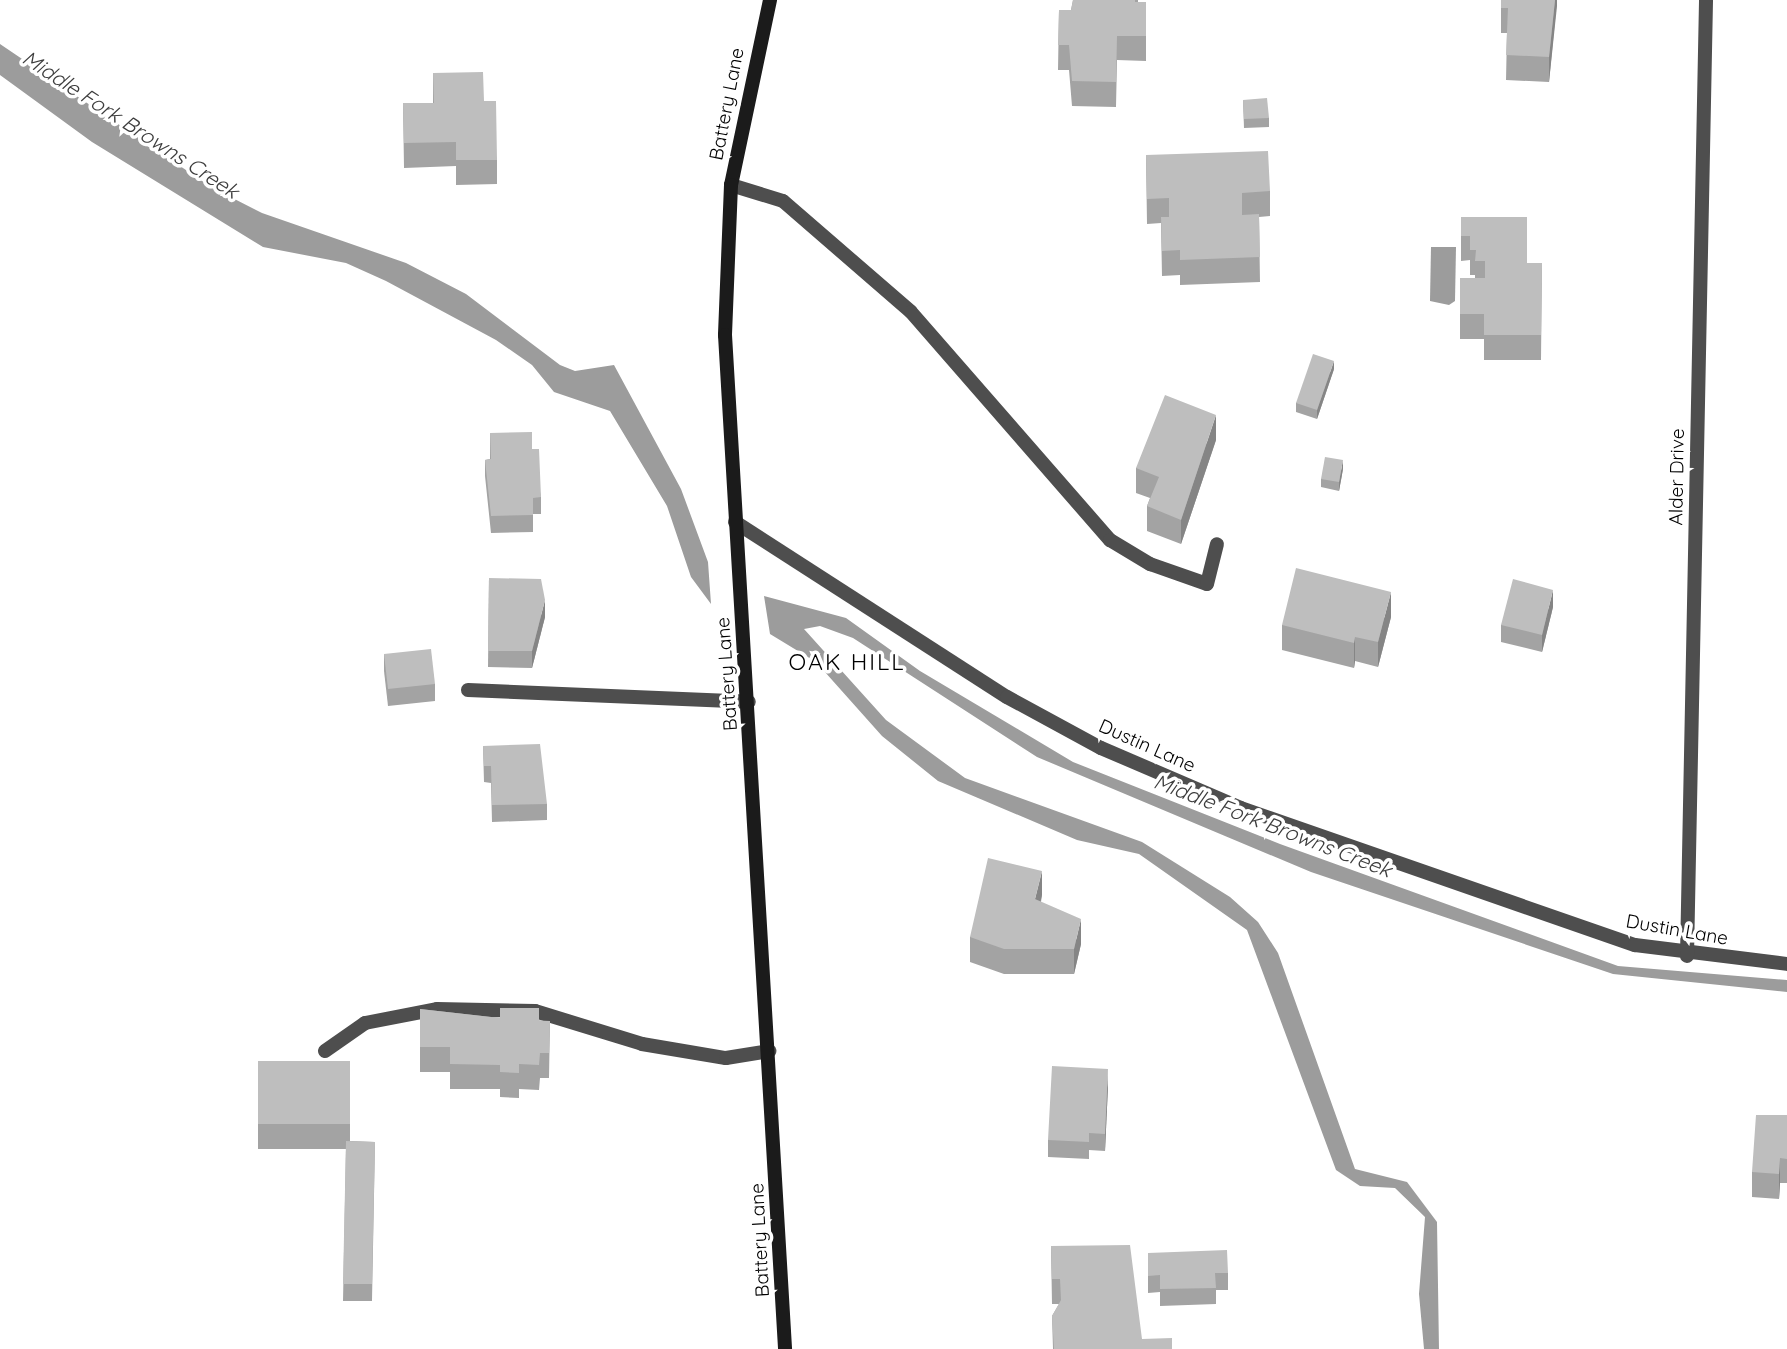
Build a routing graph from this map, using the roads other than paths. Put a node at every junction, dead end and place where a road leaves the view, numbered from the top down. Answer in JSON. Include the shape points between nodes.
{"nodes":[{"id":1,"x":771,"y":0,"type":"edge"},
{"id":2,"x":1706,"y":0,"type":"edge"},
{"id":3,"x":731,"y":185,"type":"junction"},
{"id":4,"x":735,"y":522,"type":"junction"},
{"id":5,"x":1217,"y":544,"type":"dead end"},
{"id":6,"x":468,"y":690,"type":"dead end"},
{"id":7,"x":749,"y":702,"type":"junction"},
{"id":8,"x":1686,"y":956,"type":"junction"},
{"id":9,"x":1787,"y":964,"type":"edge"},
{"id":10,"x":325,"y":1051,"type":"dead end"},
{"id":11,"x":769,"y":1051,"type":"junction"},
{"id":12,"x":785,"y":1349,"type":"edge"}],
"edges":[{"from":1,"to":3,"type":"main road","name":"Battery Lane"},
{"from":2,"to":8,"type":"street","name":"Alder Drive"},
{"from":3,"to":4,"type":"main road","name":"Battery Lane","via":[[725,335]]},
{"from":3,"to":5,"type":"street","via":[[783,201],[911,312],[1057,485],[1119,547],[1207,584]]},
{"from":4,"to":7,"type":"main road","name":"Battery Lane"},
{"from":4,"to":8,"type":"street","name":"Dustin Lane","via":[[1007,697],[1101,748],[1241,808],[1462,889],[1572,927]]},
{"from":6,"to":7,"type":"street"},
{"from":7,"to":11,"type":"main road","name":"Battery Lane"},
{"from":8,"to":9,"type":"street","name":"Dustin Lane"},
{"from":10,"to":11,"type":"street","via":[[365,1023],[437,1009],[535,1012],[642,1044],[726,1058]]},
{"from":11,"to":12,"type":"main road","name":"Battery Lane"}]}
